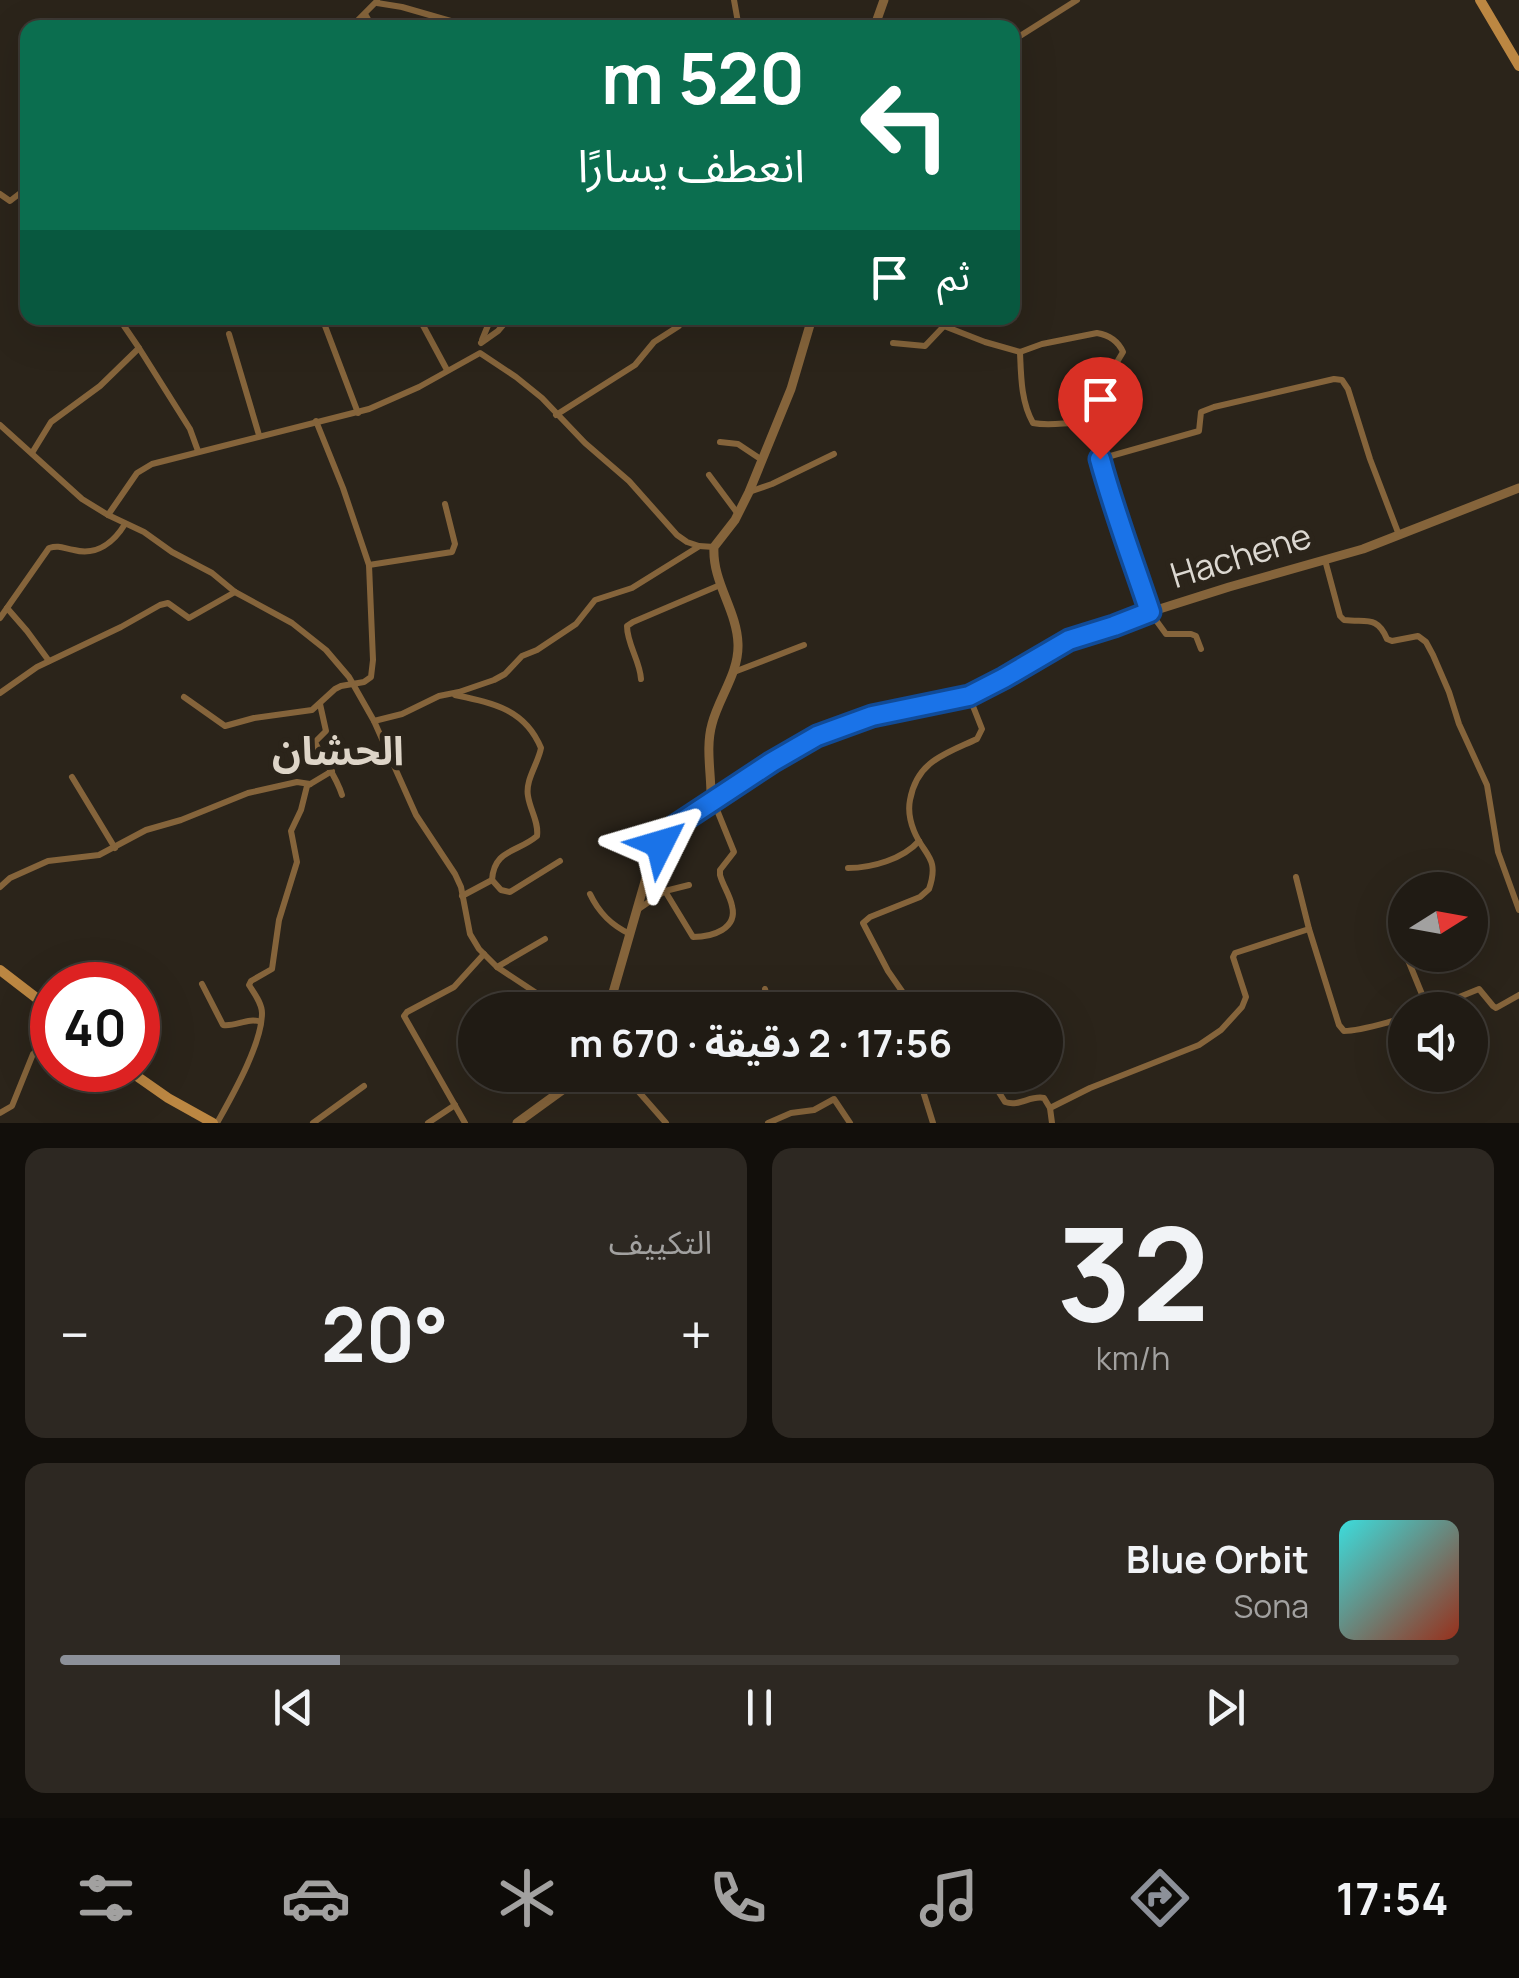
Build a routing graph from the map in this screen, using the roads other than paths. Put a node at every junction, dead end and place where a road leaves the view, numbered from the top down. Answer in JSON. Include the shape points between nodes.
{"nodes":[{"id":1,"x":1076,"y":0,"type":"edge"},
{"id":2,"x":1480,"y":0,"type":"edge"},
{"id":3,"x":377,"y":1,"type":"edge"},
{"id":4,"x":365,"y":14,"type":"junction"},
{"id":5,"x":359,"y":20,"type":"edge"},
{"id":6,"x":368,"y":20,"type":"edge"},
{"id":7,"x":447,"y":20,"type":"edge"},
{"id":8,"x":1020,"y":37,"type":"edge"},
{"id":9,"x":1519,"y":66,"type":"edge"},
{"id":10,"x":125,"y":325,"type":"edge"},
{"id":11,"x":325,"y":325,"type":"edge"},
{"id":12,"x":423,"y":325,"type":"edge"},
{"id":13,"x":488,"y":325,"type":"edge"},
{"id":14,"x":503,"y":325,"type":"edge"},
{"id":15,"x":679,"y":325,"type":"edge"},
{"id":16,"x":810,"y":325,"type":"edge"},
{"id":17,"x":944,"y":326,"type":"joint"},
{"id":18,"x":229,"y":334,"type":"dead end"},
{"id":19,"x":481,"y":342,"type":"junction"},
{"id":20,"x":892,"y":344,"type":"dead end"},
{"id":21,"x":140,"y":348,"type":"junction"},
{"id":22,"x":480,"y":352,"type":"junction"},
{"id":23,"x":1020,"y":352,"type":"junction"},
{"id":24,"x":446,"y":370,"type":"junction"},
{"id":25,"x":358,"y":412,"type":"junction"},
{"id":26,"x":556,"y":415,"type":"junction"},
{"id":27,"x":316,"y":421,"type":"junction"},
{"id":28,"x":0,"y":424,"type":"edge"},
{"id":29,"x":1096,"y":424,"type":"junction"},
{"id":30,"x":258,"y":435,"type":"junction"},
{"id":31,"x":720,"y":442,"type":"dead end"},
{"id":32,"x":198,"y":451,"type":"junction"},
{"id":33,"x":32,"y":453,"type":"junction"},
{"id":34,"x":834,"y":454,"type":"dead end"},
{"id":35,"x":1100,"y":459,"type":"junction"},
{"id":36,"x":762,"y":460,"type":"junction"},
{"id":37,"x":710,"y":475,"type":"dead end"},
{"id":38,"x":1519,"y":488,"type":"edge"},
{"id":39,"x":749,"y":492,"type":"junction"},
{"id":40,"x":445,"y":504,"type":"dead end"},
{"id":41,"x":738,"y":514,"type":"junction"},
{"id":42,"x":108,"y":516,"type":"junction"},
{"id":43,"x":125,"y":524,"type":"junction"},
{"id":44,"x":1399,"y":535,"type":"junction"},
{"id":45,"x":699,"y":546,"type":"junction"},
{"id":46,"x":714,"y":546,"type":"junction"},
{"id":47,"x":1325,"y":560,"type":"junction"},
{"id":48,"x":368,"y":565,"type":"junction"},
{"id":49,"x":720,"y":585,"type":"junction"},
{"id":50,"x":235,"y":592,"type":"junction"},
{"id":51,"x":7,"y":608,"type":"junction"},
{"id":52,"x":1150,"y":612,"type":"junction"},
{"id":53,"x":0,"y":618,"type":"edge"},
{"id":54,"x":804,"y":644,"type":"dead end"},
{"id":55,"x":1201,"y":649,"type":"dead end"},
{"id":56,"x":48,"y":662,"type":"junction"},
{"id":57,"x":734,"y":672,"type":"junction"},
{"id":58,"x":641,"y":679,"type":"dead end"},
{"id":59,"x":353,"y":685,"type":"junction"},
{"id":60,"x":0,"y":693,"type":"edge"},
{"id":61,"x":449,"y":694,"type":"junction"},
{"id":62,"x":184,"y":696,"type":"dead end"},
{"id":63,"x":969,"y":696,"type":"junction"},
{"id":64,"x":320,"y":704,"type":"junction"},
{"id":65,"x":374,"y":721,"type":"junction"},
{"id":66,"x":332,"y":771,"type":"junction"},
{"id":67,"x":72,"y":776,"type":"dead end"},
{"id":68,"x":310,"y":784,"type":"junction"},
{"id":69,"x":342,"y":796,"type":"dead end"},
{"id":70,"x":712,"y":802,"type":"junction"},
{"id":71,"x":920,"y":841,"type":"junction"},
{"id":72,"x":115,"y":848,"type":"junction"},
{"id":73,"x":560,"y":861,"type":"dead end"},
{"id":74,"x":848,"y":868,"type":"dead end"},
{"id":75,"x":1296,"y":876,"type":"dead end"},
{"id":76,"x":492,"y":880,"type":"junction"},
{"id":77,"x":689,"y":885,"type":"dead end"},
{"id":78,"x":0,"y":887,"type":"edge"},
{"id":79,"x":665,"y":891,"type":"junction"},
{"id":80,"x":590,"y":894,"type":"dead end"},
{"id":81,"x":462,"y":896,"type":"junction"},
{"id":82,"x":1519,"y":910,"type":"edge"},
{"id":83,"x":636,"y":911,"type":"junction"},
{"id":84,"x":1309,"y":929,"type":"junction"},
{"id":85,"x":630,"y":934,"type":"junction"},
{"id":86,"x":546,"y":939,"type":"dead end"},
{"id":87,"x":484,"y":954,"type":"junction"},
{"id":88,"x":497,"y":967,"type":"junction"},
{"id":89,"x":0,"y":970,"type":"edge"},
{"id":90,"x":202,"y":984,"type":"dead end"},
{"id":91,"x":535,"y":992,"type":"edge"},
{"id":92,"x":613,"y":992,"type":"edge"},
{"id":93,"x":902,"y":992,"type":"edge"},
{"id":94,"x":30,"y":993,"type":"edge"},
{"id":95,"x":1519,"y":995,"type":"edge"},
{"id":96,"x":1488,"y":1000,"type":"edge"},
{"id":97,"x":261,"y":1022,"type":"junction"},
{"id":98,"x":1388,"y":1022,"type":"edge"},
{"id":99,"x":30,"y":1059,"type":"edge"},
{"id":100,"x":364,"y":1086,"type":"dead end"},
{"id":101,"x":159,"y":1092,"type":"edge"},
{"id":102,"x":560,"y":1092,"type":"edge"},
{"id":103,"x":639,"y":1092,"type":"edge"},
{"id":104,"x":924,"y":1092,"type":"edge"},
{"id":105,"x":999,"y":1092,"type":"edge"},
{"id":106,"x":455,"y":1105,"type":"junction"},
{"id":107,"x":1050,"y":1108,"type":"junction"},
{"id":108,"x":0,"y":1113,"type":"edge"},
{"id":109,"x":215,"y":1123,"type":"edge"},
{"id":110,"x":312,"y":1123,"type":"edge"},
{"id":111,"x":428,"y":1123,"type":"edge"},
{"id":112,"x":465,"y":1123,"type":"edge"},
{"id":113,"x":517,"y":1123,"type":"edge"},
{"id":114,"x":666,"y":1123,"type":"edge"},
{"id":115,"x":768,"y":1123,"type":"edge"},
{"id":116,"x":850,"y":1123,"type":"edge"},
{"id":117,"x":933,"y":1123,"type":"edge"},
{"id":118,"x":1052,"y":1123,"type":"edge"}],
"edges":[{"from":1,"to":8,"type":"street"},
{"from":2,"to":9,"type":"main road"},
{"from":3,"to":4,"type":"street"},
{"from":3,"to":7,"type":"street"},
{"from":4,"to":5,"type":"street"},
{"from":4,"to":6,"type":"street"},
{"from":10,"to":21,"type":"street"},
{"from":11,"to":25,"type":"street"},
{"from":12,"to":24,"type":"street"},
{"from":13,"to":19,"type":"street"},
{"from":14,"to":19,"type":"street"},
{"from":15,"to":26,"type":"street","via":[[635,366]]},
{"from":16,"to":36,"type":"street"},
{"from":17,"to":20,"type":"street","via":[[926,346]]},
{"from":17,"to":23,"type":"street"},
{"from":18,"to":30,"type":"street"},
{"from":19,"to":22,"type":"street"},
{"from":21,"to":32,"type":"street"},
{"from":21,"to":33,"type":"street","via":[[51,422]]},
{"from":22,"to":24,"type":"street"},
{"from":22,"to":26,"type":"street"},
{"from":23,"to":29,"type":"street","via":[[1033,424]]},
{"from":23,"to":29,"type":"street","via":[[1097,333],[1115,340],[1123,352]]},
{"from":24,"to":25,"type":"street"},
{"from":25,"to":27,"type":"street"},
{"from":26,"to":45,"type":"street","via":[[630,481],[676,534]]},
{"from":27,"to":30,"type":"street"},
{"from":27,"to":48,"type":"street"},
{"from":28,"to":33,"type":"street"},
{"from":29,"to":35,"type":"street"},
{"from":30,"to":32,"type":"street"},
{"from":31,"to":36,"type":"street","via":[[738,444]]},
{"from":32,"to":42,"type":"street","via":[[144,468]]},
{"from":33,"to":42,"type":"street"},
{"from":34,"to":39,"type":"street"},
{"from":35,"to":44,"type":"street","via":[[1200,431],[1201,412],[1214,406],[1342,380]]},
{"from":35,"to":52,"type":"street"},
{"from":36,"to":39,"type":"street"},
{"from":37,"to":41,"type":"street"},
{"from":38,"to":44,"type":"street","name":"Hachene"},
{"from":39,"to":41,"type":"street"},
{"from":40,"to":48,"type":"street","via":[[452,552]]},
{"from":41,"to":46,"type":"street"},
{"from":42,"to":43,"type":"street"},
{"from":43,"to":50,"type":"street"},
{"from":43,"to":51,"type":"street","via":[[96,549],[49,548]]},
{"from":44,"to":47,"type":"street","name":"Hachene"},
{"from":45,"to":46,"type":"street"},
{"from":45,"to":61,"type":"street","via":[[632,588],[595,600],[576,624],[500,677]]},
{"from":46,"to":49,"type":"street"},
{"from":47,"to":52,"type":"street","name":"Hachene"},
{"from":47,"to":82,"type":"street","via":[[1344,620],[1376,622],[1392,641],[1418,636],[1426,642],[1487,785],[1498,852]]},
{"from":48,"to":59,"type":"street","via":[[372,672]]},
{"from":49,"to":57,"type":"street","via":[[737,631]]},
{"from":49,"to":58,"type":"street","via":[[628,626]]},
{"from":50,"to":56,"type":"street","via":[[189,618],[163,603]]},
{"from":50,"to":59,"type":"street","via":[[309,634]]},
{"from":51,"to":53,"type":"street"},
{"from":51,"to":56,"type":"street"},
{"from":52,"to":55,"type":"street","via":[[1166,634],[1196,636]]},
{"from":52,"to":63,"type":"street","name":"Hachene","via":[[1069,640]]},
{"from":54,"to":57,"type":"street"},
{"from":56,"to":60,"type":"street"},
{"from":57,"to":70,"type":"street","via":[[710,736]]},
{"from":59,"to":64,"type":"street","via":[[335,689]]},
{"from":59,"to":65,"type":"street"},
{"from":61,"to":65,"type":"street"},
{"from":61,"to":76,"type":"street","via":[[514,712],[541,748],[528,786],[537,836],[499,858]]},
{"from":62,"to":64,"type":"street","via":[[222,726]]},
{"from":63,"to":70,"type":"street","name":"Hachene","via":[[834,729]]},
{"from":63,"to":71,"type":"street","via":[[981,734],[933,760],[915,781],[909,806]]},
{"from":64,"to":66,"type":"street","via":[[326,731],[314,742]]},
{"from":65,"to":81,"type":"street"},
{"from":66,"to":68,"type":"street"},
{"from":66,"to":69,"type":"street"},
{"from":67,"to":72,"type":"street"},
{"from":68,"to":72,"type":"street","via":[[248,792]]},
{"from":68,"to":97,"type":"street","via":[[291,832],[298,862],[272,969],[250,983]]},
{"from":70,"to":79,"type":"street","via":[[734,852],[720,870],[732,921],[693,937]]},
{"from":70,"to":83,"type":"street","name":"Hachene","via":[[660,844]]},
{"from":71,"to":74,"type":"street","via":[[898,856]]},
{"from":71,"to":93,"type":"street","via":[[932,865],[930,889],[863,922]]},
{"from":72,"to":78,"type":"street","via":[[48,861]]},
{"from":73,"to":76,"type":"street","via":[[510,892]]},
{"from":75,"to":84,"type":"street"},
{"from":76,"to":81,"type":"street"},
{"from":77,"to":79,"type":"street"},
{"from":79,"to":83,"type":"street"},
{"from":80,"to":85,"type":"street","via":[[603,916]]},
{"from":81,"to":87,"type":"street","via":[[470,934]]},
{"from":83,"to":85,"type":"street","name":"Hachene"},
{"from":84,"to":98,"type":"street","via":[[1344,1031]]},
{"from":84,"to":107,"type":"street","via":[[1236,953],[1246,997],[1206,1041]]},
{"from":85,"to":92,"type":"street","name":"Hachene"},
{"from":86,"to":88,"type":"street"},
{"from":87,"to":88,"type":"street"},
{"from":87,"to":106,"type":"street","via":[[454,987],[404,1016]]},
{"from":88,"to":91,"type":"street"},
{"from":89,"to":94,"type":"main road"},
{"from":90,"to":97,"type":"street","via":[[223,1025]]},
{"from":95,"to":96,"type":"street","via":[[1496,1008]]},
{"from":97,"to":109,"type":"street","via":[[244,1074]]},
{"from":99,"to":108,"type":"street","via":[[12,1106]]},
{"from":100,"to":110,"type":"street"},
{"from":101,"to":109,"type":"main road"},
{"from":102,"to":113,"type":"street"},
{"from":103,"to":114,"type":"street"},
{"from":104,"to":117,"type":"street"},
{"from":105,"to":107,"type":"street","via":[[1005,1102],[1020,1104],[1041,1096]]},
{"from":106,"to":111,"type":"street"},
{"from":106,"to":112,"type":"street"},
{"from":107,"to":118,"type":"street"},
{"from":115,"to":116,"type":"street","via":[[834,1099]]}]}
